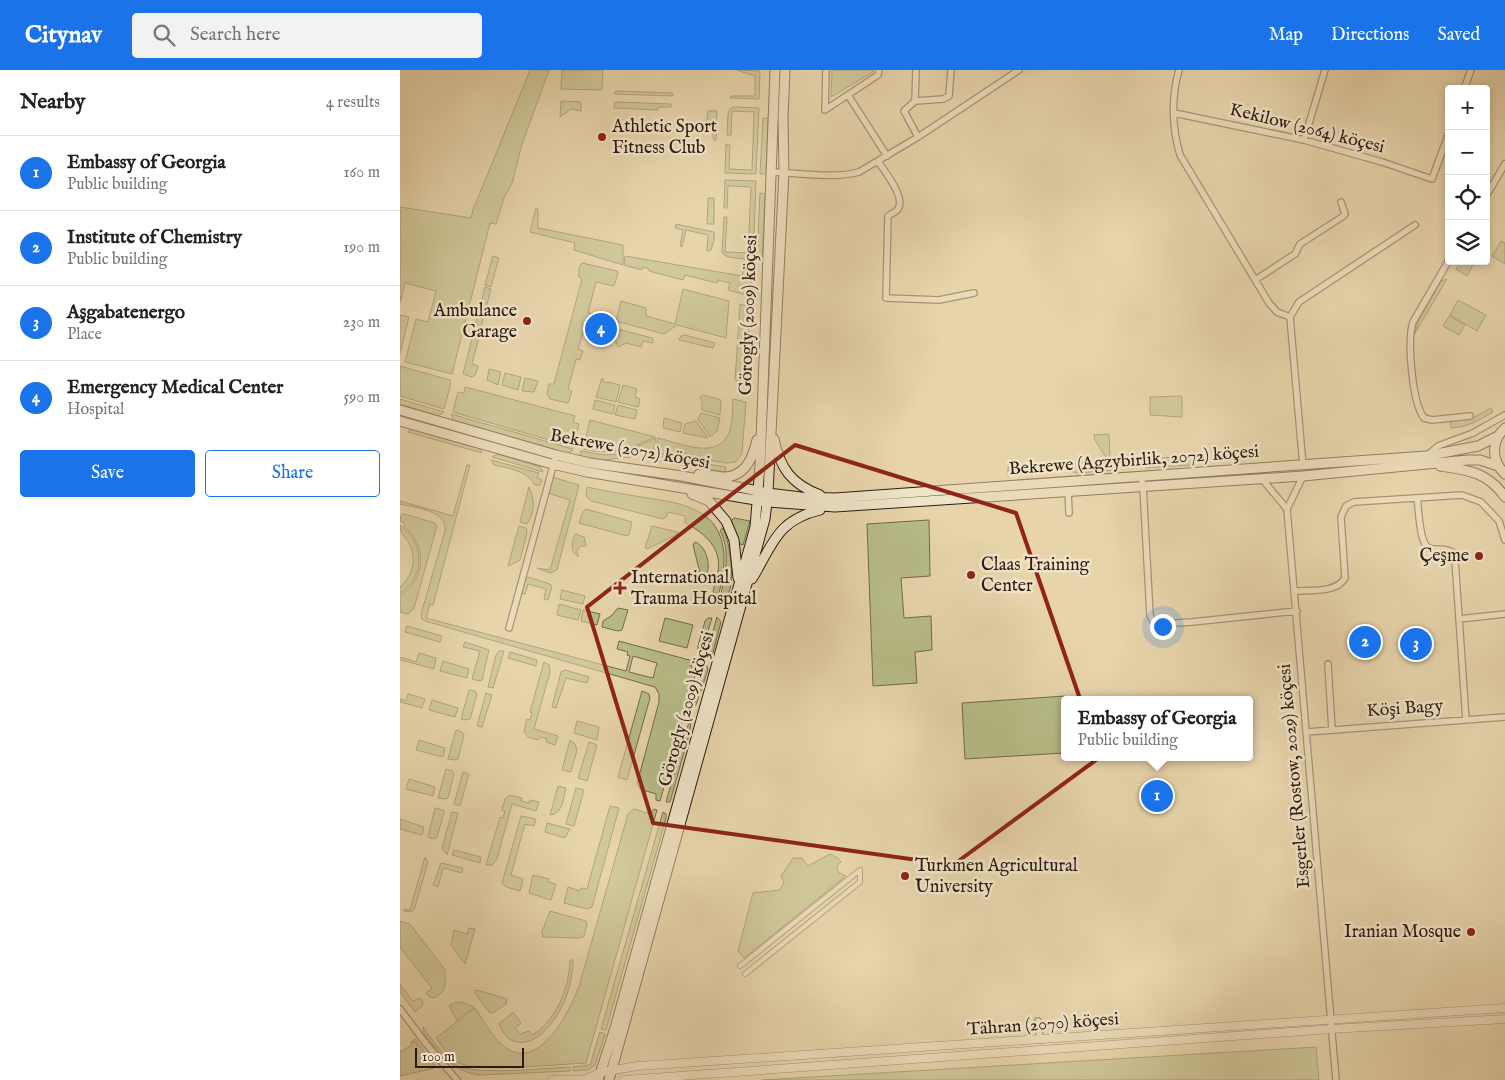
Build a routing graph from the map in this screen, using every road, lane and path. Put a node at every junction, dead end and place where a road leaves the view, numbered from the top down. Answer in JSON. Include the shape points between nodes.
{"nodes":[{"id":1,"x":776,"y":70,"type":"edge"},
{"id":2,"x":785,"y":70,"type":"edge"},
{"id":3,"x":826,"y":70,"type":"edge"},
{"id":4,"x":879,"y":70,"type":"edge"},
{"id":5,"x":916,"y":70,"type":"edge"},
{"id":6,"x":951,"y":70,"type":"edge"},
{"id":7,"x":1019,"y":70,"type":"edge"},
{"id":8,"x":1180,"y":70,"type":"edge"},
{"id":9,"x":1325,"y":70,"type":"edge"},
{"id":10,"x":1471,"y":70,"type":"edge"},
{"id":11,"x":1465,"y":85,"type":"edge"},
{"id":12,"x":848,"y":96,"type":"junction"},
{"id":13,"x":915,"y":101,"type":"junction"},
{"id":14,"x":1174,"y":113,"type":"junction"},
{"id":15,"x":918,"y":137,"type":"junction"},
{"id":16,"x":1304,"y":140,"type":"junction"},
{"id":17,"x":1445,"y":144,"type":"edge"},
{"id":18,"x":887,"y":156,"type":"junction"},
{"id":19,"x":878,"y":161,"type":"junction"},
{"id":20,"x":1505,"y":164,"type":"edge"},
{"id":21,"x":772,"y":172,"type":"junction"},
{"id":22,"x":784,"y":172,"type":"junction"},
{"id":23,"x":1490,"y":189,"type":"edge"},
{"id":24,"x":1341,"y":202,"type":"dead end"},
{"id":25,"x":1415,"y":225,"type":"dead end"},
{"id":26,"x":1446,"y":265,"type":"edge"},
{"id":27,"x":1255,"y":280,"type":"junction"},
{"id":28,"x":974,"y":293,"type":"dead end"},
{"id":29,"x":1290,"y":317,"type":"junction"},
{"id":30,"x":400,"y":410,"type":"edge"},
{"id":31,"x":1505,"y":415,"type":"edge"},
{"id":32,"x":1470,"y":416,"type":"dead end"},
{"id":33,"x":400,"y":421,"type":"edge"},
{"id":34,"x":761,"y":421,"type":"junction"},
{"id":35,"x":771,"y":421,"type":"junction"},
{"id":36,"x":1505,"y":428,"type":"edge"},
{"id":37,"x":1498,"y":436,"type":"junction"},
{"id":38,"x":556,"y":455,"type":"junction"},
{"id":39,"x":1427,"y":460,"type":"junction"},
{"id":40,"x":552,"y":464,"type":"junction"},
{"id":41,"x":1303,"y":466,"type":"junction"},
{"id":42,"x":1498,"y":466,"type":"junction"},
{"id":43,"x":1505,"y":474,"type":"edge"},
{"id":44,"x":682,"y":476,"type":"junction"},
{"id":45,"x":1303,"y":476,"type":"junction"},
{"id":46,"x":1261,"y":478,"type":"junction"},
{"id":47,"x":1142,"y":481,"type":"junction"},
{"id":48,"x":678,"y":488,"type":"junction"},
{"id":49,"x":1068,"y":490,"type":"junction"},
{"id":50,"x":764,"y":492,"type":"junction"},
{"id":51,"x":1505,"y":497,"type":"edge"},
{"id":52,"x":1418,"y":498,"type":"junction"},
{"id":53,"x":758,"y":501,"type":"junction"},
{"id":54,"x":768,"y":502,"type":"junction"},
{"id":55,"x":835,"y":502,"type":"junction"},
{"id":56,"x":1288,"y":509,"type":"junction"},
{"id":57,"x":1069,"y":514,"type":"dead end"},
{"id":58,"x":1505,"y":540,"type":"edge"},
{"id":59,"x":742,"y":587,"type":"junction"},
{"id":60,"x":1295,"y":591,"type":"junction"},
{"id":61,"x":1296,"y":611,"type":"junction"},
{"id":62,"x":1505,"y":614,"type":"edge"},
{"id":63,"x":1459,"y":619,"type":"junction"},
{"id":64,"x":509,"y":628,"type":"dead end"},
{"id":65,"x":1328,"y":664,"type":"dead end"},
{"id":66,"x":1505,"y":717,"type":"edge"},
{"id":67,"x":1466,"y":720,"type":"junction"},
{"id":68,"x":1332,"y":730,"type":"junction"},
{"id":69,"x":1307,"y":732,"type":"junction"},
{"id":70,"x":740,"y":966,"type":"dead end"},
{"id":71,"x":746,"y":974,"type":"dead end"},
{"id":72,"x":1505,"y":1008,"type":"edge"},
{"id":73,"x":400,"y":1009,"type":"edge"},
{"id":74,"x":1505,"y":1019,"type":"edge"},
{"id":75,"x":1331,"y":1020,"type":"junction"},
{"id":76,"x":1038,"y":1021,"type":"dead end"},
{"id":77,"x":1332,"y":1029,"type":"junction"},
{"id":78,"x":1040,"y":1040,"type":"junction"},
{"id":79,"x":599,"y":1076,"type":"edge"},
{"id":80,"x":610,"y":1076,"type":"edge"},
{"id":81,"x":587,"y":1079,"type":"edge"},
{"id":82,"x":457,"y":1080,"type":"edge"},
{"id":83,"x":552,"y":1080,"type":"edge"},
{"id":84,"x":624,"y":1080,"type":"edge"},
{"id":85,"x":1336,"y":1080,"type":"edge"}],
"edges":[{"from":1,"to":21,"type":"main road","name":"Görogly (2009) köçesi"},
{"from":2,"to":22,"type":"main road","name":"Görogly (2009) köçesi"},
{"from":3,"to":12,"type":"street","via":[[825,110]]},
{"from":4,"to":12,"type":"street","via":[[878,75]]},
{"from":5,"to":13,"type":"street"},
{"from":6,"to":13,"type":"street","via":[[948,96]]},
{"from":7,"to":15,"type":"street"},
{"from":8,"to":14,"type":"street"},
{"from":9,"to":16,"type":"street"},
{"from":10,"to":11,"type":"street"},
{"from":12,"to":18,"type":"street"},
{"from":13,"to":15,"type":"street","via":[[904,111]]},
{"from":14,"to":16,"type":"street","name":"Kekilow (2064) köçesi"},
{"from":14,"to":27,"type":"street","via":[[1180,155]]},
{"from":15,"to":18,"type":"street"},
{"from":16,"to":17,"type":"street","name":"Kekilow (2064) köçesi","via":[[1432,179]]},
{"from":18,"to":19,"type":"street"},
{"from":19,"to":22,"type":"street","via":[[849,175]]},
{"from":19,"to":28,"type":"street","via":[[899,198],[897,210],[888,216],[886,298],[939,300]]},
{"from":20,"to":23,"type":"street"},
{"from":21,"to":22,"type":"street"},
{"from":21,"to":34,"type":"main road","name":"Görogly (2009) köçesi"},
{"from":22,"to":35,"type":"main road","name":"Görogly (2009) köçesi"},
{"from":24,"to":27,"type":"street","via":[[1345,211],[1342,217],[1300,244],[1295,254]]},
{"from":25,"to":29,"type":"street","via":[[1299,302]]},
{"from":26,"to":32,"type":"street","via":[[1413,322],[1410,353],[1419,408],[1424,418]]},
{"from":27,"to":29,"type":"street","via":[[1277,312]]},
{"from":29,"to":41,"type":"street"},
{"from":30,"to":38,"type":"main road","name":"Bekrewe (2072) köçesi"},
{"from":31,"to":39,"type":"street","via":[[1474,433],[1438,446]]},
{"from":33,"to":40,"type":"main road","name":"Bekrewe (2072) köçesi"},
{"from":34,"to":44,"type":"main road","via":[[754,453],[743,470],[727,477]]},
{"from":34,"to":50,"type":"main road","name":"Görogly (2009) köçesi"},
{"from":35,"to":50,"type":"main road","name":"Görogly (2009) köçesi"},
{"from":35,"to":55,"type":"main road","via":[[777,451],[789,475],[806,489]]},
{"from":36,"to":37,"type":"main road"},
{"from":37,"to":39,"type":"main road","name":"Bekrewe (Agzybirlik, 2072) köçesi","via":[[1478,446]]},
{"from":37,"to":42,"type":"main road","via":[[1494,453]]},
{"from":38,"to":40,"type":"street"},
{"from":38,"to":44,"type":"main road","name":"Bekrewe (2072) köçesi"},
{"from":39,"to":41,"type":"main road","name":"Bekrewe (Agzybirlik, 2072) köçesi"},
{"from":39,"to":42,"type":"main road","name":"Bekrewe (Agzybirlik, 2072) köçesi","via":[[1480,460]]},
{"from":39,"to":45,"type":"main road","name":"Bekrewe (Agzybirlik, 2072) köçesi"},
{"from":39,"to":51,"type":"main road","via":[[1489,478]]},
{"from":40,"to":48,"type":"main road","name":"Bekrewe (2072) köçesi"},
{"from":40,"to":64,"type":"street"},
{"from":41,"to":47,"type":"main road","name":"Bekrewe (Agzybirlik, 2072) köçesi"},
{"from":42,"to":43,"type":"main road"},
{"from":44,"to":50,"type":"main road","name":"Bekrewe (2072) köçesi"},
{"from":45,"to":46,"type":"main road","name":"Bekrewe (Agzybirlik, 2072) köçesi"},
{"from":45,"to":56,"type":"street"},
{"from":46,"to":47,"type":"main road","name":"Bekrewe (Agzybirlik, 2072) köçesi"},
{"from":46,"to":56,"type":"street"},
{"from":47,"to":49,"type":"main road","name":"Bekrewe (Agzybirlik, 2072) köçesi"},
{"from":47,"to":55,"type":"main road","name":"Bekrewe (Agzybirlik, 2072) köçesi","via":[[1006,485]]},
{"from":47,"to":61,"type":"street","via":[[1150,615],[1154,623]]},
{"from":48,"to":53,"type":"main road","name":"Bekrewe (2072) köçesi"},
{"from":48,"to":59,"type":"main road","via":[[709,500],[726,521],[734,540]]},
{"from":49,"to":55,"type":"main road","name":"Bekrewe (Agzybirlik, 2072) köçesi"},
{"from":49,"to":57,"type":"street"},
{"from":50,"to":53,"type":"main road","name":"Görogly (2009) köçesi"},
{"from":50,"to":54,"type":"main road","name":"Görogly (2009) köçesi"},
{"from":50,"to":55,"type":"main road","name":"Bekrewe (Agzybirlik, 2072) köçesi"},
{"from":52,"to":58,"type":"street","via":[[1462,496],[1481,502],[1499,521]]},
{"from":52,"to":60,"type":"street","via":[[1354,502],[1346,506],[1340,517],[1345,578],[1342,584],[1335,588]]},
{"from":52,"to":63,"type":"street","via":[[1422,541],[1430,549],[1446,548],[1455,560]]},
{"from":53,"to":54,"type":"main road","name":"Bekrewe (2072) köçesi"},
{"from":53,"to":59,"type":"main road","name":"Görogly (2009) köçesi"},
{"from":54,"to":55,"type":"main road","name":"Bekrewe (Agzybirlik, 2072) köçesi"},
{"from":54,"to":59,"type":"main road","name":"Görogly (2009) köçesi","via":[[763,528]]},
{"from":55,"to":59,"type":"main road","via":[[786,525]]},
{"from":56,"to":60,"type":"street","name":"Esgerler (Rostow, 2029) köçesi"},
{"from":59,"to":79,"type":"main road","name":"Görogly (2009) köçesi"},
{"from":59,"to":80,"type":"main road","name":"Görogly (2009) köçesi"},
{"from":60,"to":61,"type":"street","name":"Esgerler (Rostow, 2029) köçesi"},
{"from":61,"to":69,"type":"street","name":"Esgerler (Rostow, 2029) köçesi"},
{"from":62,"to":63,"type":"street"},
{"from":63,"to":67,"type":"street"},
{"from":65,"to":68,"type":"street"},
{"from":66,"to":67,"type":"street","name":"Köşi Bagy"},
{"from":67,"to":68,"type":"street","name":"Köşi Bagy"},
{"from":68,"to":69,"type":"street","name":"Köşi Bagy"},
{"from":69,"to":75,"type":"street","name":"Esgerler (Rostow, 2029) köçesi"},
{"from":70,"to":71,"type":"street","via":[[860,870],[860,882]]},
{"from":72,"to":75,"type":"street","name":"Tähran (2070) köçesi"},
{"from":73,"to":82,"type":"street"},
{"from":74,"to":77,"type":"street","name":"Tähran (2070) köçesi"},
{"from":75,"to":77,"type":"street","name":"Esgerler (Rostow, 2029) köçesi"},
{"from":75,"to":78,"type":"street","name":"Tähran (2070) köçesi"},
{"from":76,"to":78,"type":"street"},
{"from":77,"to":84,"type":"street","name":"Tähran (2070) köçesi"},
{"from":77,"to":85,"type":"street","name":"Esgerler (Rostow, 2029) köçesi"},
{"from":78,"to":80,"type":"street","name":"Tähran (2070) köçesi","via":[[638,1066]]},
{"from":79,"to":80,"type":"street","name":"Tähran (2070) köçesi"},
{"from":79,"to":81,"type":"street","name":"Tähran (2070) köçesi"},
{"from":81,"to":83,"type":"street","name":"Tähran (2070) köçesi"}]}
